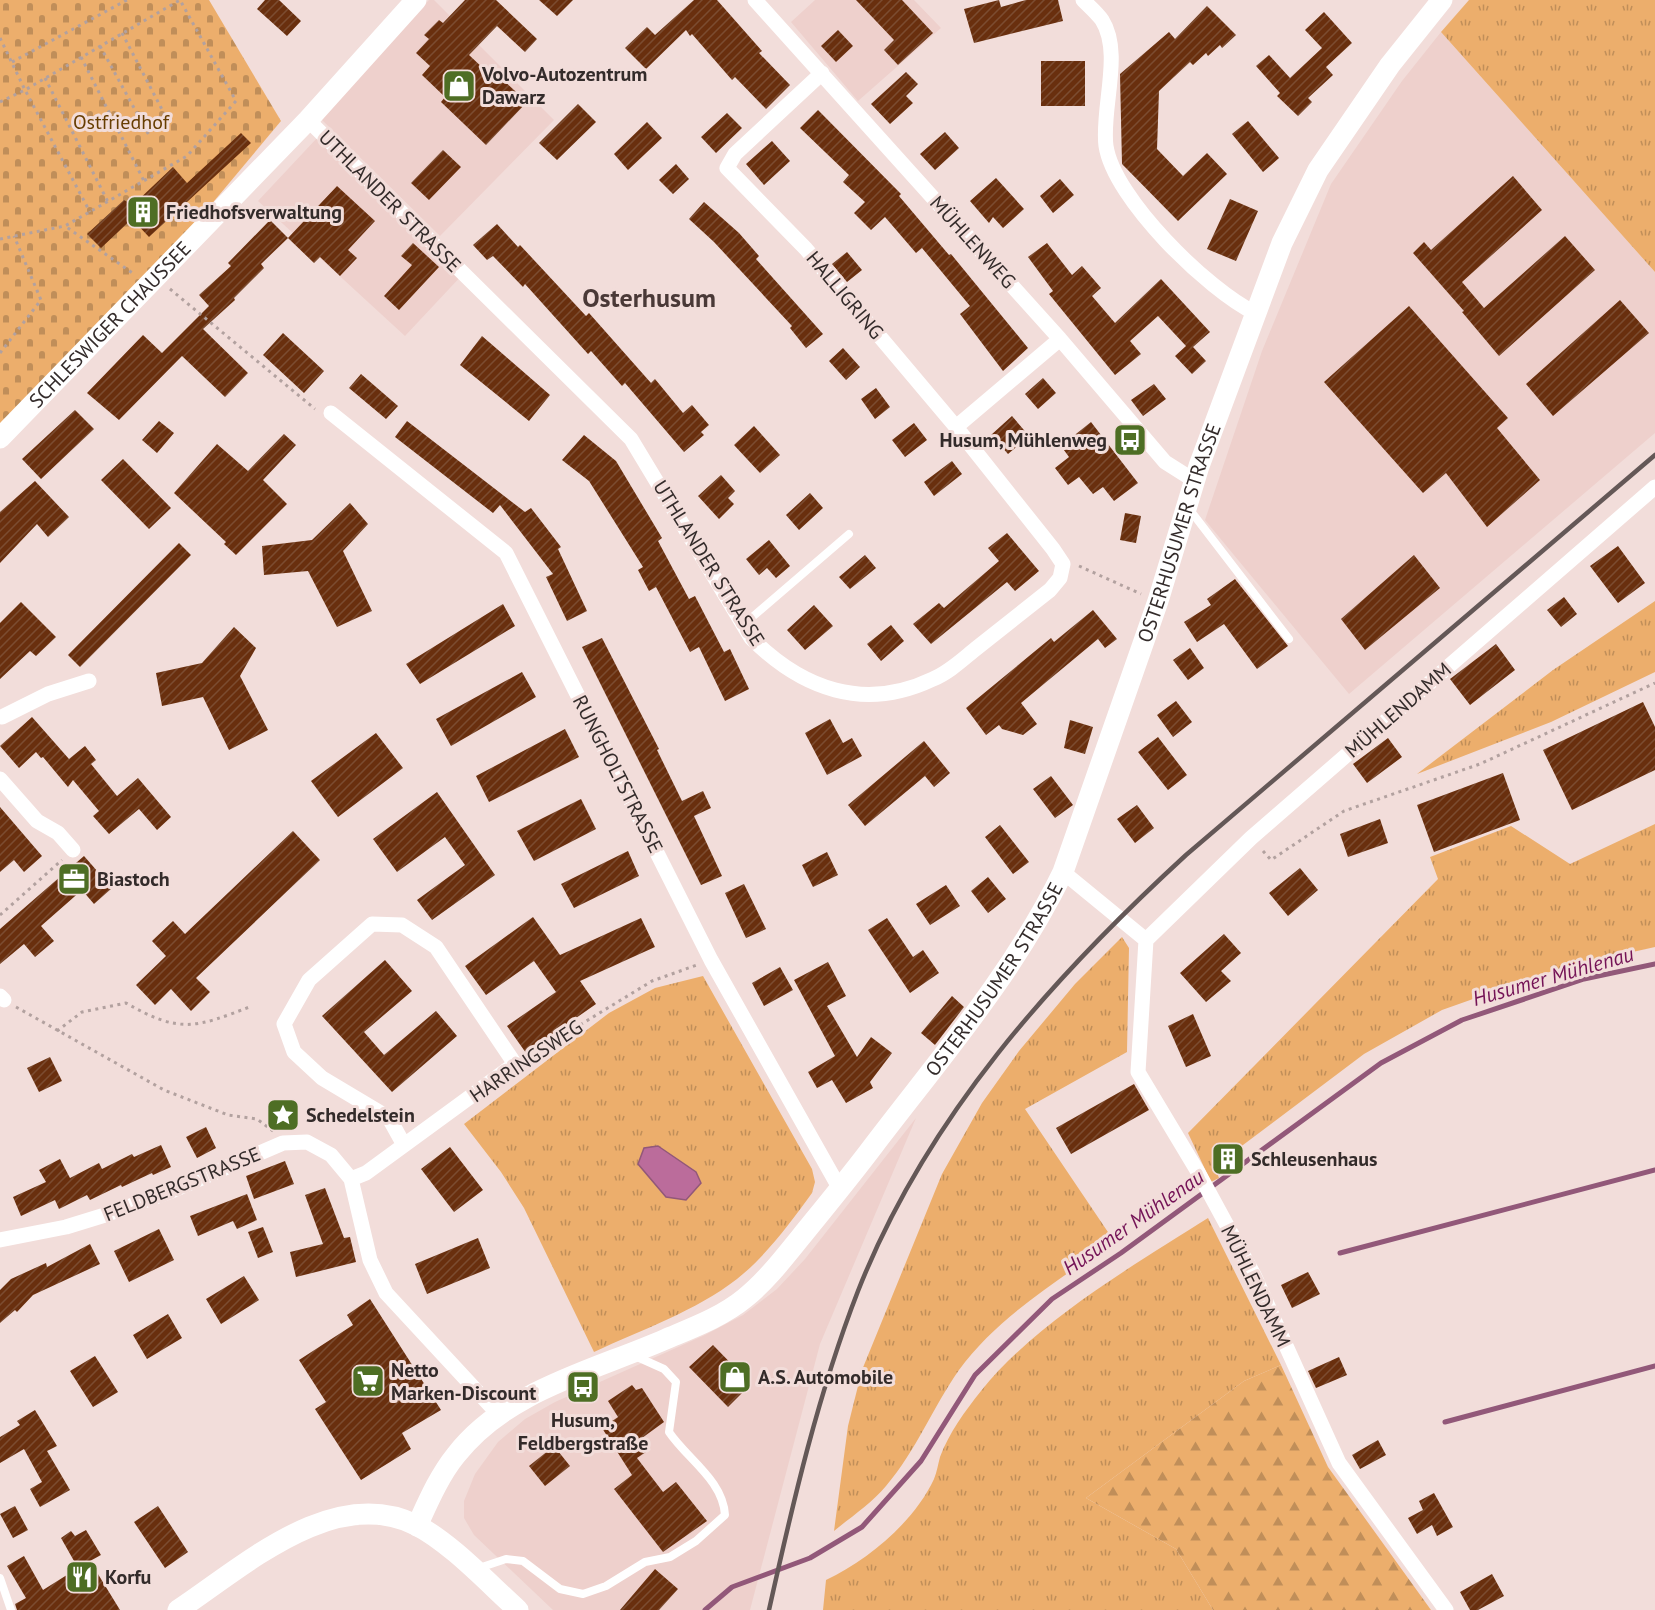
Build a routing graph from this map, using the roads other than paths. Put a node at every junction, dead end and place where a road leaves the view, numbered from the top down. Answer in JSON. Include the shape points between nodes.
{"nodes":[{"id":1,"x":416,"y":0,"type":"edge"},
{"id":2,"x":755,"y":0,"type":"edge"},
{"id":3,"x":1083,"y":0,"type":"edge"},
{"id":4,"x":1442,"y":0,"type":"edge"},
{"id":5,"x":822,"y":73,"type":"junction"},
{"id":6,"x":308,"y":120,"type":"junction"},
{"id":7,"x":1255,"y":313,"type":"junction"},
{"id":8,"x":1060,"y":339,"type":"junction"},
{"id":9,"x":331,"y":413,"type":"road end"},
{"id":10,"x":956,"y":427,"type":"junction"},
{"id":11,"x":0,"y":438,"type":"edge"},
{"id":12,"x":1195,"y":481,"type":"junction"},
{"id":13,"x":1655,"y":487,"type":"edge"},
{"id":14,"x":1187,"y":506,"type":"junction"},
{"id":15,"x":849,"y":534,"type":"dead end"},
{"id":16,"x":743,"y":625,"type":"junction"},
{"id":17,"x":1289,"y":639,"type":"dead end"},
{"id":18,"x":89,"y":681,"type":"dead end"},
{"id":19,"x":1,"y":717,"type":"edge"},
{"id":20,"x":0,"y":779,"type":"edge"},
{"id":21,"x":73,"y":850,"type":"road end"},
{"id":22,"x":1063,"y":873,"type":"junction"},
{"id":23,"x":1146,"y":940,"type":"junction"},
{"id":24,"x":404,"y":1145,"type":"junction"},
{"id":25,"x":351,"y":1179,"type":"junction"},
{"id":26,"x":840,"y":1189,"type":"junction"},
{"id":27,"x":0,"y":1240,"type":"edge"},
{"id":28,"x":631,"y":1354,"type":"junction"},
{"id":29,"x":499,"y":1415,"type":"junction"},
{"id":30,"x":417,"y":1526,"type":"junction"},
{"id":31,"x":473,"y":1569,"type":"junction"},
{"id":32,"x":0,"y":1578,"type":"edge"},
{"id":33,"x":11,"y":1610,"type":"edge"},
{"id":34,"x":178,"y":1610,"type":"edge"},
{"id":35,"x":518,"y":1610,"type":"edge"},
{"id":36,"x":1446,"y":1610,"type":"edge"}],
"edges":[{"from":1,"to":6,"type":"street","name":"SCHLESWIGER CHAUSSEE"},
{"from":2,"to":5,"type":"street","name":"MÜHLENWEG"},
{"from":3,"to":7,"type":"street","via":[[1109,34],[1106,145],[1114,174],[1166,240],[1225,296]]},
{"from":4,"to":7,"type":"street","name":"OSTERHUSUMER STRASSE","via":[[1390,65],[1318,170],[1282,243]]},
{"from":5,"to":8,"type":"street","name":"MÜHLENWEG"},
{"from":5,"to":10,"type":"street","name":"HALLIGRING","via":[[735,154],[727,168],[806,249]]},
{"from":6,"to":11,"type":"street","name":"SCHLESWIGER CHAUSSEE"},
{"from":6,"to":16,"type":"street","name":"UTHLANDER STRASSE","via":[[631,439]]},
{"from":7,"to":12,"type":"street","name":"OSTERHUSUMER STRASSE"},
{"from":8,"to":10,"type":"street"},
{"from":8,"to":12,"type":"street","name":"MÜHLENWEG","via":[[1165,462]]},
{"from":9,"to":26,"type":"street","name":"RUNGHOLTSTRASSE","via":[[506,553],[711,960]]},
{"from":10,"to":16,"type":"street","name":"UTHLANDER STRASSE","via":[[1063,564],[1060,578],[1041,597],[934,679],[908,689],[858,695],[826,689],[774,661]]},
{"from":12,"to":14,"type":"street","name":"OSTERHUSUMER STRASSE"},
{"from":13,"to":23,"type":"street","name":"MÜHLENDAMM","via":[[1251,838]]},
{"from":14,"to":17,"type":"lane"},
{"from":14,"to":22,"type":"street","name":"OSTERHUSUMER STRASSE"},
{"from":15,"to":16,"type":"lane"},
{"from":18,"to":19,"type":"street","via":[[48,694]]},
{"from":20,"to":21,"type":"street","via":[[37,821],[58,833]]},
{"from":22,"to":23,"type":"street"},
{"from":22,"to":26,"type":"street","name":"OSTERHUSUMER STRASSE","via":[[1003,977]]},
{"from":23,"to":36,"type":"street","name":"MÜHLENDAMM","via":[[1138,1072],[1254,1275],[1340,1463]]},
{"from":24,"to":24,"type":"street","name":"HARRINGSWEG","via":[[515,1064],[436,947],[402,925],[372,924],[309,980],[284,1024],[294,1052],[322,1078],[389,1118]]},
{"from":24,"to":25,"type":"street","name":"HARRINGSWEG","via":[[366,1173]]},
{"from":25,"to":27,"type":"street","name":"FELDBERGSTRASSE","via":[[318,1146],[297,1141],[283,1143],[139,1204],[66,1227]]},
{"from":25,"to":29,"type":"street","name":"FELDBERGSTRASSE","via":[[379,1282]]},
{"from":26,"to":28,"type":"street","name":"OSTERHUSUMER STRASSE","via":[[746,1298],[698,1325]]},
{"from":28,"to":29,"type":"street","name":"OSTERHUSUMER STRASSE","via":[[517,1402]]},
{"from":28,"to":31,"type":"lane","via":[[664,1369],[676,1382],[669,1432],[698,1463],[724,1500],[725,1515],[696,1541],[670,1557],[645,1562],[606,1586],[583,1594],[560,1589],[523,1562],[506,1559]]},
{"from":29,"to":30,"type":"street","name":"OSTERHUSUMER STRASSE","via":[[455,1456]]},
{"from":30,"to":31,"type":"street"},
{"from":30,"to":34,"type":"street","via":[[394,1517],[325,1519],[289,1536]]},
{"from":31,"to":35,"type":"street"},
{"from":32,"to":33,"type":"lane"}]}
